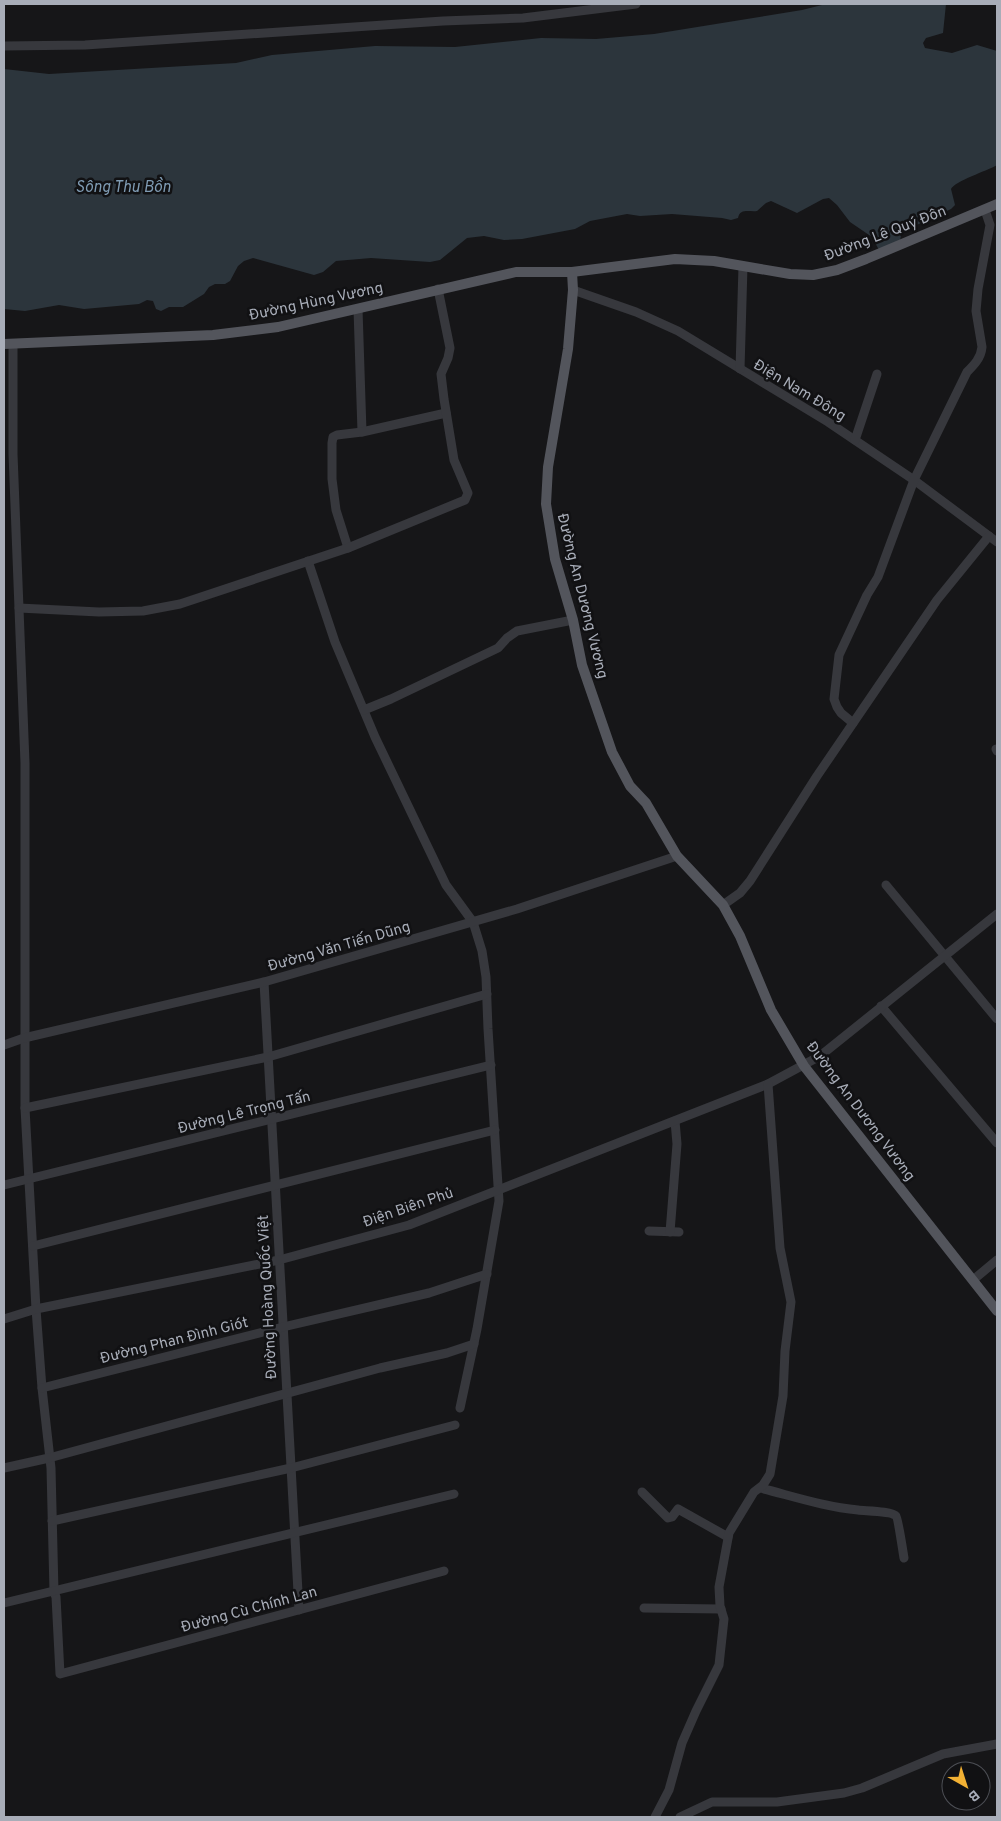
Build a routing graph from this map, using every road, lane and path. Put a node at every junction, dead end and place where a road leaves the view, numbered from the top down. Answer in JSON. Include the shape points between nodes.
{"nodes":[{"id":1,"x":636,"y":4,"type":"edge"},
{"id":2,"x":4,"y":46,"type":"edge"},
{"id":3,"x":997,"y":204,"type":"edge"},
{"id":4,"x":984,"y":210,"type":"junction"},
{"id":5,"x":743,"y":266,"type":"junction"},
{"id":6,"x":572,"y":272,"type":"junction"},
{"id":7,"x":438,"y":289,"type":"junction"},
{"id":8,"x":573,"y":290,"type":"junction"},
{"id":9,"x":358,"y":309,"type":"junction"},
{"id":10,"x":8,"y":344,"type":"edge"},
{"id":11,"x":740,"y":369,"type":"junction"},
{"id":12,"x":877,"y":374,"type":"dead end"},
{"id":13,"x":446,"y":413,"type":"junction"},
{"id":14,"x":8,"y":428,"type":"edge"},
{"id":15,"x":362,"y":432,"type":"junction"},
{"id":16,"x":855,"y":440,"type":"junction"},
{"id":17,"x":914,"y":480,"type":"junction"},
{"id":18,"x":989,"y":536,"type":"junction"},
{"id":19,"x":997,"y":542,"type":"edge"},
{"id":20,"x":348,"y":548,"type":"junction"},
{"id":21,"x":308,"y":561,"type":"junction"},
{"id":22,"x":19,"y":608,"type":"junction"},
{"id":23,"x":573,"y":620,"type":"junction"},
{"id":24,"x":364,"y":710,"type":"junction"},
{"id":25,"x":853,"y":723,"type":"junction"},
{"id":26,"x":677,"y":856,"type":"junction"},
{"id":27,"x":886,"y":885,"type":"dead end"},
{"id":28,"x":723,"y":905,"type":"junction"},
{"id":29,"x":997,"y":914,"type":"edge"},
{"id":30,"x":472,"y":922,"type":"junction"},
{"id":31,"x":944,"y":956,"type":"junction"},
{"id":32,"x":264,"y":982,"type":"junction"},
{"id":33,"x":487,"y":994,"type":"junction"},
{"id":34,"x":881,"y":1006,"type":"junction"},
{"id":35,"x":997,"y":1019,"type":"edge"},
{"id":36,"x":24,"y":1038,"type":"junction"},
{"id":37,"x":4,"y":1045,"type":"edge"},
{"id":38,"x":268,"y":1056,"type":"junction"},
{"id":39,"x":491,"y":1065,"type":"junction"},
{"id":40,"x":804,"y":1066,"type":"junction"},
{"id":41,"x":768,"y":1084,"type":"junction"},
{"id":42,"x":25,"y":1108,"type":"junction"},
{"id":43,"x":271,"y":1120,"type":"junction"},
{"id":44,"x":675,"y":1121,"type":"junction"},
{"id":45,"x":495,"y":1130,"type":"junction"},
{"id":46,"x":997,"y":1143,"type":"edge"},
{"id":47,"x":30,"y":1178,"type":"junction"},
{"id":48,"x":275,"y":1184,"type":"junction"},
{"id":49,"x":4,"y":1185,"type":"edge"},
{"id":50,"x":500,"y":1189,"type":"junction"},
{"id":51,"x":649,"y":1231,"type":"dead end"},
{"id":52,"x":670,"y":1232,"type":"junction"},
{"id":53,"x":679,"y":1232,"type":"dead end"},
{"id":54,"x":33,"y":1246,"type":"junction"},
{"id":55,"x":279,"y":1260,"type":"junction"},
{"id":56,"x":997,"y":1260,"type":"edge"},
{"id":57,"x":487,"y":1274,"type":"junction"},
{"id":58,"x":973,"y":1280,"type":"junction"},
{"id":59,"x":36,"y":1309,"type":"junction"},
{"id":60,"x":997,"y":1311,"type":"edge"},
{"id":61,"x":4,"y":1319,"type":"edge"},
{"id":62,"x":283,"y":1327,"type":"junction"},
{"id":63,"x":474,"y":1344,"type":"junction"},
{"id":64,"x":42,"y":1388,"type":"junction"},
{"id":65,"x":287,"y":1393,"type":"junction"},
{"id":66,"x":460,"y":1408,"type":"dead end"},
{"id":67,"x":455,"y":1425,"type":"dead end"},
{"id":68,"x":49,"y":1458,"type":"junction"},
{"id":69,"x":4,"y":1468,"type":"edge"},
{"id":70,"x":291,"y":1468,"type":"junction"},
{"id":71,"x":760,"y":1488,"type":"junction"},
{"id":72,"x":642,"y":1492,"type":"dead end"},
{"id":73,"x":454,"y":1494,"type":"dead end"},
{"id":74,"x":52,"y":1521,"type":"junction"},
{"id":75,"x":295,"y":1533,"type":"junction"},
{"id":76,"x":728,"y":1537,"type":"junction"},
{"id":77,"x":904,"y":1558,"type":"dead end"},
{"id":78,"x":444,"y":1571,"type":"dead end"},
{"id":79,"x":54,"y":1592,"type":"junction"},
{"id":80,"x":4,"y":1603,"type":"edge"},
{"id":81,"x":644,"y":1608,"type":"dead end"},
{"id":82,"x":721,"y":1609,"type":"junction"},
{"id":83,"x":299,"y":1610,"type":"junction"},
{"id":84,"x":997,"y":1744,"type":"edge"},
{"id":85,"x":655,"y":1817,"type":"edge"},
{"id":86,"x":680,"y":1817,"type":"edge"}],
"edges":[{"from":1,"to":2,"type":"street","via":[[523,18],[85,45]]},
{"from":3,"to":4,"type":"main road","name":"Đường Lê Quý Đôn"},
{"from":4,"to":5,"type":"main road","name":"Đường Lê Quý Đôn","via":[[837,270],[813,275]]},
{"from":4,"to":17,"type":"street","via":[[990,225],[976,311],[982,352],[967,372]]},
{"from":5,"to":6,"type":"main road","name":"Đường Lê Quý Đôn","via":[[675,259]]},
{"from":5,"to":11,"type":"street"},
{"from":6,"to":7,"type":"main road","name":"Đường Hùng Vương","via":[[516,272]]},
{"from":6,"to":8,"type":"main road","name":"Đường An Dương Vương"},
{"from":7,"to":9,"type":"main road","name":"Đường Hùng Vương"},
{"from":7,"to":13,"type":"street","via":[[450,348],[441,374]]},
{"from":8,"to":11,"type":"street","name":"Điện Nam Đông","via":[[678,331]]},
{"from":8,"to":23,"type":"main road","name":"Đường An Dương Vương","via":[[568,349],[548,467],[546,504],[555,559]]},
{"from":9,"to":10,"type":"main road","name":"Đường Hùng Vương","via":[[278,328],[213,335]]},
{"from":9,"to":15,"type":"street"},
{"from":10,"to":14,"type":"street"},
{"from":11,"to":16,"type":"street","name":"Điện Nam Đông"},
{"from":12,"to":16,"type":"street"},
{"from":13,"to":15,"type":"street"},
{"from":13,"to":20,"type":"street","via":[[454,460],[468,493],[466,498]]},
{"from":14,"to":22,"type":"street"},
{"from":15,"to":20,"type":"street","via":[[335,436],[332,443],[336,510]]},
{"from":16,"to":17,"type":"street","name":"Điện Nam Đông"},
{"from":17,"to":18,"type":"street","name":"Điện Nam Đông"},
{"from":17,"to":25,"type":"street","via":[[878,577],[839,655],[834,699],[841,713]]},
{"from":18,"to":19,"type":"street","name":"Điện Nam Đông"},
{"from":18,"to":25,"type":"street","via":[[937,600]]},
{"from":20,"to":21,"type":"street"},
{"from":21,"to":22,"type":"street","via":[[180,604],[143,611]]},
{"from":21,"to":24,"type":"street","via":[[335,642]]},
{"from":22,"to":36,"type":"street","via":[[26,763]]},
{"from":23,"to":24,"type":"street","via":[[517,631],[498,648]]},
{"from":23,"to":26,"type":"main road","name":"Đường An Dương Vương","via":[[582,665],[612,752],[630,786],[646,803]]},
{"from":24,"to":30,"type":"street","via":[[446,884]]},
{"from":25,"to":28,"type":"street","via":[[750,881]]},
{"from":26,"to":28,"type":"main road","name":"Đường An Dương Vương"},
{"from":26,"to":30,"type":"street","name":"Đường Văn Tiến Dũng"},
{"from":27,"to":31,"type":"street"},
{"from":28,"to":40,"type":"main road","name":"Đường An Dương Vương","via":[[740,936],[771,1010]]},
{"from":29,"to":31,"type":"street","name":"Điện Biên Phủ"},
{"from":30,"to":32,"type":"street","name":"Đường Văn Tiến Dũng"},
{"from":30,"to":33,"type":"street","via":[[482,951]]},
{"from":31,"to":34,"type":"street","name":"Điện Biên Phủ"},
{"from":31,"to":35,"type":"street"},
{"from":32,"to":36,"type":"street","name":"Đường Văn Tiến Dũng"},
{"from":32,"to":38,"type":"street","name":"Đường Hoàng Quốc Việt"},
{"from":33,"to":38,"type":"street"},
{"from":33,"to":39,"type":"street"},
{"from":34,"to":40,"type":"street","name":"Điện Biên Phủ"},
{"from":34,"to":46,"type":"street"},
{"from":36,"to":37,"type":"street","name":"Đường Văn Tiến Dũng"},
{"from":36,"to":42,"type":"street"},
{"from":38,"to":42,"type":"street"},
{"from":38,"to":43,"type":"street","name":"Đường Hoàng Quốc Việt"},
{"from":39,"to":43,"type":"street","name":"Đường Lê Trọng Tấn"},
{"from":39,"to":45,"type":"street"},
{"from":40,"to":41,"type":"street","name":"Điện Biên Phủ"},
{"from":40,"to":58,"type":"main road","name":"Đường An Dương Vương"},
{"from":41,"to":44,"type":"street","name":"Điện Biên Phủ"},
{"from":41,"to":71,"type":"street","via":[[780,1248],[791,1302],[783,1396],[770,1474]]},
{"from":42,"to":47,"type":"street"},
{"from":43,"to":47,"type":"street","name":"Đường Lê Trọng Tấn"},
{"from":43,"to":48,"type":"street","name":"Đường Hoàng Quốc Việt"},
{"from":44,"to":50,"type":"street","name":"Điện Biên Phủ"},
{"from":44,"to":52,"type":"street"},
{"from":45,"to":48,"type":"street"},
{"from":45,"to":50,"type":"street"},
{"from":47,"to":49,"type":"street","name":"Đường Lê Trọng Tấn"},
{"from":47,"to":54,"type":"street"},
{"from":48,"to":54,"type":"street"},
{"from":48,"to":55,"type":"street","name":"Đường Hoàng Quốc Việt"},
{"from":50,"to":55,"type":"street","name":"Điện Biên Phủ","via":[[409,1225]]},
{"from":50,"to":57,"type":"street"},
{"from":51,"to":52,"type":"street"},
{"from":52,"to":53,"type":"street"},
{"from":54,"to":59,"type":"street"},
{"from":55,"to":59,"type":"street","name":"Điện Biên Phủ"},
{"from":55,"to":62,"type":"street","name":"Đường Hoàng Quốc Việt"},
{"from":56,"to":58,"type":"street"},
{"from":57,"to":62,"type":"street","name":"Đường Phan Đình Giót","via":[[429,1293]]},
{"from":57,"to":63,"type":"street"},
{"from":58,"to":60,"type":"main road","name":"Đường An Dương Vương"},
{"from":59,"to":61,"type":"street","name":"Điện Biên Phủ"},
{"from":59,"to":64,"type":"street"},
{"from":62,"to":64,"type":"street","name":"Đường Phan Đình Giót"},
{"from":62,"to":65,"type":"street","name":"Đường Hoàng Quốc Việt"},
{"from":63,"to":65,"type":"street"},
{"from":63,"to":66,"type":"street"},
{"from":64,"to":68,"type":"street"},
{"from":65,"to":68,"type":"street"},
{"from":65,"to":70,"type":"street","name":"Đường Hoàng Quốc Việt"},
{"from":67,"to":70,"type":"street"},
{"from":68,"to":69,"type":"street"},
{"from":68,"to":74,"type":"street"},
{"from":70,"to":74,"type":"street"},
{"from":70,"to":75,"type":"street","name":"Đường Hoàng Quốc Việt"},
{"from":71,"to":76,"type":"street","via":[[742,1510]]},
{"from":71,"to":77,"type":"street","via":[[855,1510],[892,1513],[899,1522]]},
{"from":72,"to":76,"type":"street","via":[[668,1518],[678,1509]]},
{"from":73,"to":75,"type":"street"},
{"from":74,"to":79,"type":"street"},
{"from":75,"to":79,"type":"street"},
{"from":75,"to":83,"type":"street","name":"Đường Hoàng Quốc Việt"},
{"from":76,"to":82,"type":"street","via":[[719,1587]]},
{"from":78,"to":83,"type":"street","name":"Đường Cù Chính Lan"},
{"from":79,"to":80,"type":"street"},
{"from":79,"to":83,"type":"street","name":"Đường Cù Chính Lan","via":[[60,1674]]},
{"from":81,"to":82,"type":"street"},
{"from":82,"to":85,"type":"street","via":[[724,1618],[719,1665],[682,1743],[669,1790]]},
{"from":84,"to":86,"type":"street","via":[[943,1754],[844,1793],[777,1802],[712,1802]]}]}
